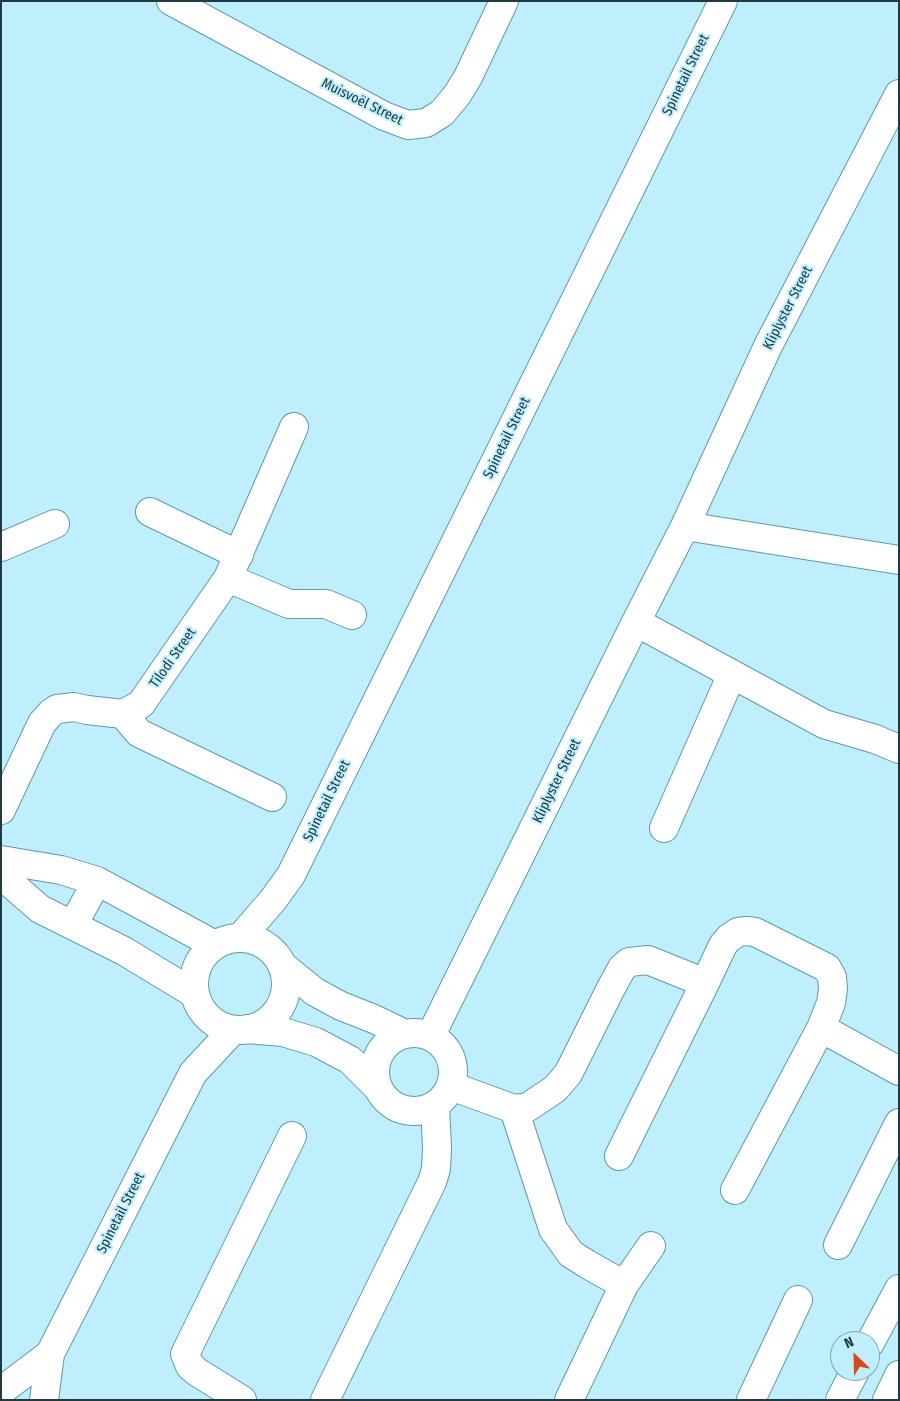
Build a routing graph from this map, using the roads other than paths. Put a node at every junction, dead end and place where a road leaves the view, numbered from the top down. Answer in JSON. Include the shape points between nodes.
{"nodes":[{"id":1,"x":171,"y":1,"type":"edge"},
{"id":2,"x":504,"y":1,"type":"edge"},
{"id":3,"x":723,"y":1,"type":"edge"},
{"id":4,"x":899,"y":94,"type":"edge"},
{"id":5,"x":294,"y":427,"type":"dead end"},
{"id":6,"x":150,"y":512,"type":"dead end"},
{"id":7,"x":55,"y":524,"type":"dead end"},
{"id":8,"x":685,"y":526,"type":"junction"},
{"id":9,"x":1,"y":547,"type":"edge"},
{"id":10,"x":899,"y":560,"type":"edge"},
{"id":11,"x":234,"y":566,"type":"junction"},
{"id":12,"x":352,"y":615,"type":"dead end"},
{"id":13,"x":636,"y":622,"type":"junction"},
{"id":14,"x":732,"y":674,"type":"junction"},
{"id":15,"x":123,"y":714,"type":"junction"},
{"id":16,"x":899,"y":749,"type":"edge"},
{"id":17,"x":272,"y":797,"type":"dead end"},
{"id":18,"x":1,"y":810,"type":"edge"},
{"id":19,"x":664,"y":828,"type":"dead end"},
{"id":20,"x":1,"y":860,"type":"edge"},
{"id":21,"x":1,"y":875,"type":"edge"},
{"id":22,"x":291,"y":875,"type":"junction"},
{"id":23,"x":97,"y":882,"type":"junction"},
{"id":24,"x":72,"y":925,"type":"junction"},
{"id":25,"x":228,"y":942,"type":"junction"},
{"id":26,"x":278,"y":959,"type":"junction"},
{"id":27,"x":706,"y":983,"type":"junction"},
{"id":28,"x":200,"y":1004,"type":"junction"},
{"id":29,"x":821,"y":1028,"type":"junction"},
{"id":30,"x":240,"y":1029,"type":"junction"},
{"id":31,"x":403,"y":1034,"type":"junction"},
{"id":32,"x":431,"y":1036,"type":"junction"},
{"id":33,"x":899,"y":1072,"type":"edge"},
{"id":34,"x":193,"y":1073,"type":"junction"},
{"id":35,"x":378,"y":1088,"type":"junction"},
{"id":36,"x":443,"y":1096,"type":"junction"},
{"id":37,"x":514,"y":1109,"type":"junction"},
{"id":38,"x":899,"y":1122,"type":"edge"},
{"id":39,"x":292,"y":1136,"type":"dead end"},
{"id":40,"x":619,"y":1156,"type":"dead end"},
{"id":41,"x":735,"y":1190,"type":"dead end"},
{"id":42,"x":838,"y":1245,"type":"dead end"},
{"id":43,"x":651,"y":1246,"type":"dead end"},
{"id":44,"x":624,"y":1285,"type":"junction"},
{"id":45,"x":899,"y":1289,"type":"edge"},
{"id":46,"x":798,"y":1300,"type":"dead end"},
{"id":47,"x":876,"y":1331,"type":"edge"},
{"id":48,"x":50,"y":1354,"type":"junction"},
{"id":49,"x":899,"y":1375,"type":"edge"},
{"id":50,"x":850,"y":1381,"type":"edge"},
{"id":51,"x":1,"y":1391,"type":"edge"},
{"id":52,"x":1,"y":1399,"type":"edge"},
{"id":53,"x":8,"y":1400,"type":"edge"},
{"id":54,"x":44,"y":1400,"type":"edge"},
{"id":55,"x":242,"y":1400,"type":"edge"},
{"id":56,"x":325,"y":1400,"type":"edge"},
{"id":57,"x":569,"y":1400,"type":"edge"},
{"id":58,"x":751,"y":1400,"type":"edge"},
{"id":59,"x":840,"y":1400,"type":"edge"},
{"id":60,"x":887,"y":1400,"type":"edge"}],
"edges":[{"from":1,"to":2,"type":"street","name":"Muisvoël Street","via":[[384,116],[408,125],[426,123],[442,113],[457,95]]},
{"from":3,"to":22,"type":"street","name":"Spinetail Street"},
{"from":4,"to":8,"type":"street","name":"Kliplyster Street","via":[[768,346]]},
{"from":5,"to":11,"type":"street","name":"Tilodi Street"},
{"from":6,"to":11,"type":"street"},
{"from":7,"to":9,"type":"street"},
{"from":8,"to":10,"type":"street"},
{"from":8,"to":13,"type":"street","name":"Kliplyster Street"},
{"from":11,"to":12,"type":"street","via":[[289,604],[326,604]]},
{"from":11,"to":15,"type":"street","name":"Tilodi Street","via":[[142,704]]},
{"from":13,"to":14,"type":"street"},
{"from":13,"to":32,"type":"street","name":"Kliplyster Street"},
{"from":14,"to":16,"type":"street","via":[[824,724]]},
{"from":14,"to":19,"type":"street"},
{"from":15,"to":17,"type":"street","via":[[139,733]]},
{"from":15,"to":18,"type":"street","via":[[74,707],[57,709],[47,716]]},
{"from":20,"to":23,"type":"street","via":[[61,870]]},
{"from":21,"to":24,"type":"street","via":[[40,909]]},
{"from":22,"to":25,"type":"street","name":"Spinetail Street","via":[[273,900]]},
{"from":22,"to":26,"type":"street","name":"Spinetail Street","via":[[276,931]]},
{"from":23,"to":24,"type":"street"},
{"from":23,"to":25,"type":"street"},
{"from":24,"to":28,"type":"street","via":[[124,951]]},
{"from":25,"to":26,"type":"street","via":[[252,940],[264,944]]},
{"from":25,"to":28,"type":"street","via":[[205,954],[197,966],[194,980]]},
{"from":26,"to":30,"type":"street","via":[[286,978],[281,1005],[261,1025]]},
{"from":26,"to":31,"type":"street","via":[[315,992]]},
{"from":27,"to":29,"type":"street","via":[[729,938],[738,932],[756,932],[827,968],[833,989]]},
{"from":27,"to":37,"type":"street","via":[[648,960],[629,962],[610,990],[568,1074],[540,1100],[528,1107]]},
{"from":27,"to":40,"type":"street"},
{"from":28,"to":30,"type":"street","via":[[213,1022]]},
{"from":28,"to":34,"type":"street","name":"Spinetail Street"},
{"from":29,"to":33,"type":"street"},
{"from":29,"to":41,"type":"street"},
{"from":30,"to":34,"type":"street","name":"Spinetail Street"},
{"from":30,"to":35,"type":"street","via":[[283,1032],[316,1042],[350,1060]]},
{"from":31,"to":32,"type":"street","via":[[417,1032]]},
{"from":31,"to":35,"type":"street","via":[[391,1040],[378,1055],[374,1075]]},
{"from":32,"to":36,"type":"street","via":[[443,1044],[451,1057],[454,1072]]},
{"from":34,"to":48,"type":"street","name":"Spinetail Street"},
{"from":35,"to":36,"type":"street","via":[[388,1101],[402,1110],[419,1111]]},
{"from":36,"to":37,"type":"street"},
{"from":36,"to":56,"type":"street","via":[[432,1182]]},
{"from":37,"to":44,"type":"street","via":[[554,1229],[571,1254]]},
{"from":38,"to":42,"type":"street"},
{"from":39,"to":55,"type":"street","via":[[185,1354],[197,1372]]},
{"from":43,"to":44,"type":"street"},
{"from":44,"to":57,"type":"street"},
{"from":45,"to":47,"type":"street"},
{"from":46,"to":58,"type":"street"},
{"from":48,"to":51,"type":"street","name":"Spinetail Street"},
{"from":48,"to":54,"type":"street","name":"Spinetail Street"},
{"from":49,"to":60,"type":"street"},
{"from":50,"to":59,"type":"street"},
{"from":52,"to":53,"type":"street"}]}
